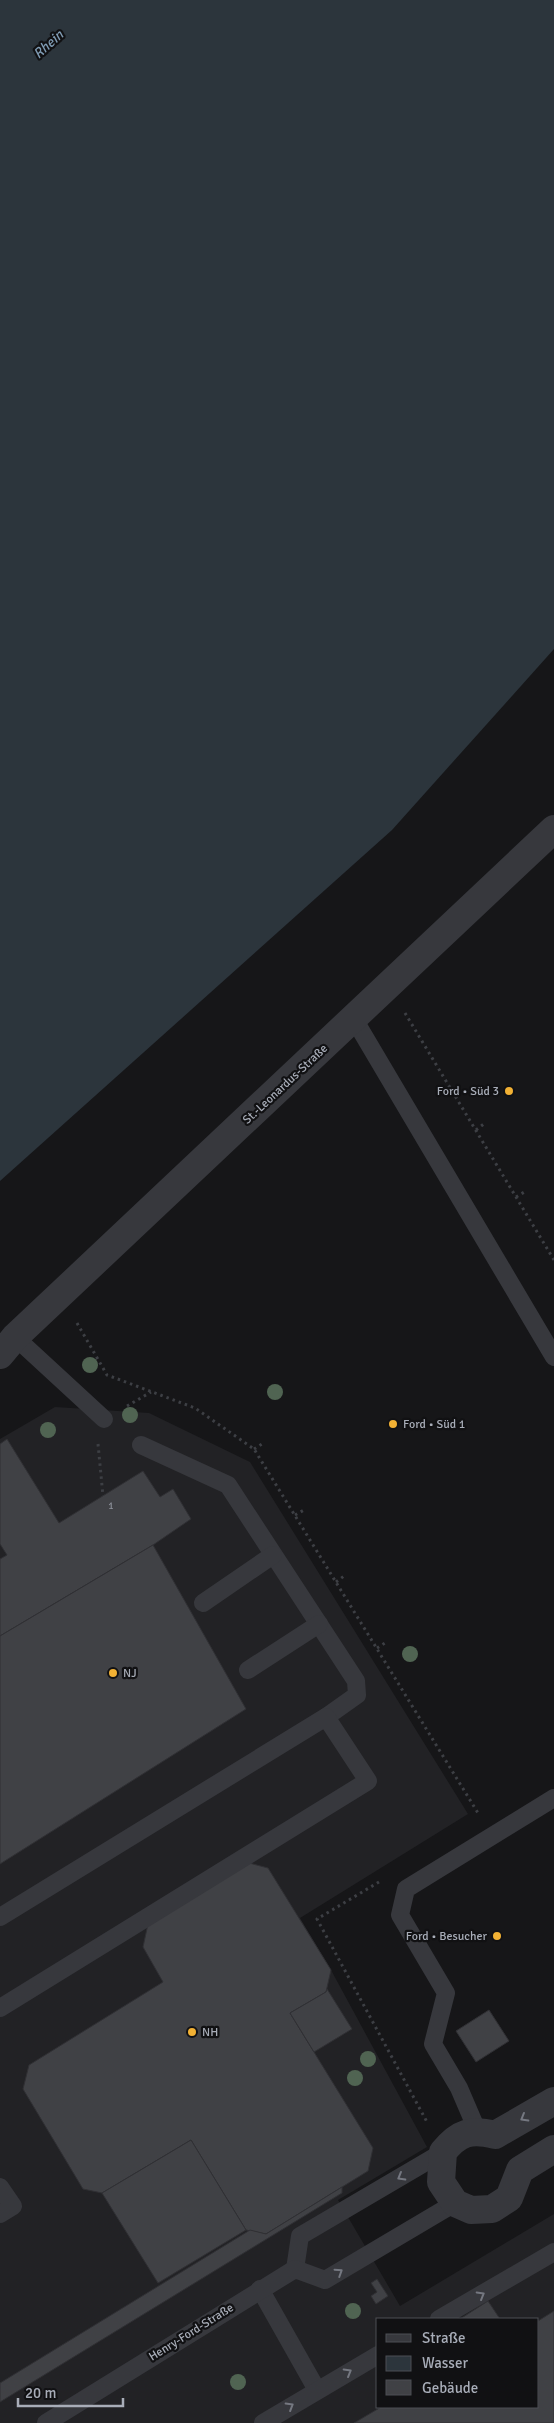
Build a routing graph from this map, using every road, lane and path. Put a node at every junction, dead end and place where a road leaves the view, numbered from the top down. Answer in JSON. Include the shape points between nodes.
{"nodes":[{"id":1,"x":554,"y":829,"type":"edge"},
{"id":2,"x":388,"y":987,"type":"junction"},
{"id":3,"x":354,"y":1019,"type":"junction"},
{"id":4,"x":485,"y":1123,"type":"dead end"},
{"id":5,"x":476,"y":1130,"type":"junction"},
{"id":6,"x":526,"y":1191,"type":"dead end"},
{"id":7,"x":516,"y":1197,"type":"junction"},
{"id":8,"x":554,"y":1260,"type":"edge"},
{"id":9,"x":5,"y":1346,"type":"edge"},
{"id":10,"x":554,"y":1357,"type":"edge"},
{"id":11,"x":104,"y":1420,"type":"dead end"},
{"id":12,"x":262,"y":1444,"type":"dead end"},
{"id":13,"x":140,"y":1445,"type":"dead end"},
{"id":14,"x":254,"y":1449,"type":"dead end"},
{"id":15,"x":304,"y":1510,"type":"dead end"},
{"id":16,"x":294,"y":1515,"type":"dead end"},
{"id":17,"x":274,"y":1555,"type":"junction"},
{"id":18,"x":344,"y":1576,"type":"dead end"},
{"id":19,"x":336,"y":1582,"type":"dead end"},
{"id":20,"x":203,"y":1603,"type":"dead end"},
{"id":21,"x":319,"y":1624,"type":"junction"},
{"id":22,"x":385,"y":1643,"type":"dead end"},
{"id":23,"x":377,"y":1648,"type":"dead end"},
{"id":24,"x":248,"y":1670,"type":"dead end"},
{"id":25,"x":326,"y":1717,"type":"junction"},
{"id":26,"x":554,"y":1798,"type":"edge"},
{"id":27,"x":0,"y":1917,"type":"edge"},
{"id":28,"x":0,"y":2008,"type":"edge"},
{"id":29,"x":554,"y":2101,"type":"edge"},
{"id":30,"x":486,"y":2133,"type":"junction"},
{"id":31,"x":554,"y":2149,"type":"edge"},
{"id":32,"x":443,"y":2152,"type":"junction"},
{"id":33,"x":0,"y":2187,"type":"edge"},
{"id":34,"x":455,"y":2203,"type":"junction"},
{"id":35,"x":0,"y":2214,"type":"edge"},
{"id":36,"x":554,"y":2252,"type":"edge"},
{"id":37,"x":295,"y":2269,"type":"junction"},
{"id":38,"x":260,"y":2290,"type":"junction"},
{"id":39,"x":441,"y":2318,"type":"edge"},
{"id":40,"x":376,"y":2356,"type":"edge"},
{"id":41,"x":317,"y":2390,"type":"junction"},
{"id":42,"x":46,"y":2423,"type":"edge"},
{"id":43,"x":263,"y":2423,"type":"edge"}],
"edges":[{"from":1,"to":2,"type":"street","name":"St.-Leonardus-Straße"},
{"from":2,"to":3,"type":"street","name":"St.-Leonardus-Straße"},
{"from":2,"to":5,"type":"path"},
{"from":3,"to":9,"type":"street","name":"St.-Leonardus-Straße"},
{"from":3,"to":10,"type":"lane"},
{"from":4,"to":5,"type":"path"},
{"from":5,"to":7,"type":"path"},
{"from":6,"to":7,"type":"path"},
{"from":7,"to":8,"type":"path"},
{"from":9,"to":11,"type":"lane"},
{"from":12,"to":14,"type":"path"},
{"from":13,"to":17,"type":"lane","via":[[228,1485]]},
{"from":15,"to":16,"type":"path"},
{"from":17,"to":20,"type":"lane"},
{"from":17,"to":21,"type":"lane"},
{"from":18,"to":19,"type":"path"},
{"from":21,"to":24,"type":"lane"},
{"from":21,"to":25,"type":"lane","via":[[356,1681],[357,1695]]},
{"from":22,"to":23,"type":"path"},
{"from":25,"to":27,"type":"lane"},
{"from":25,"to":28,"type":"lane","via":[[368,1781]]},
{"from":26,"to":30,"type":"lane","via":[[406,1889],[400,1915],[446,1993],[433,2044]]},
{"from":29,"to":30,"type":"street","one_way":true},
{"from":30,"to":32,"type":"street","via":[[461,2135]]},
{"from":31,"to":34,"type":"street","via":[[520,2170],[509,2198],[492,2209],[471,2210]]},
{"from":32,"to":34,"type":"street","via":[[441,2182]]},
{"from":32,"to":37,"type":"lane","one_way":true,"via":[[300,2236]]},
{"from":33,"to":35,"type":"lane","via":[[13,2206]]},
{"from":37,"to":34,"type":"lane","one_way":true,"via":[[325,2280]]},
{"from":39,"to":36,"type":"lane","one_way":true},
{"from":37,"to":38,"type":"lane","name":"Henry-Ford-Straße"},
{"from":38,"to":41,"type":"lane"},
{"from":38,"to":42,"type":"lane","name":"Henry-Ford-Straße"},
{"from":41,"to":40,"type":"lane","one_way":true},
{"from":43,"to":41,"type":"lane","one_way":true}]}
